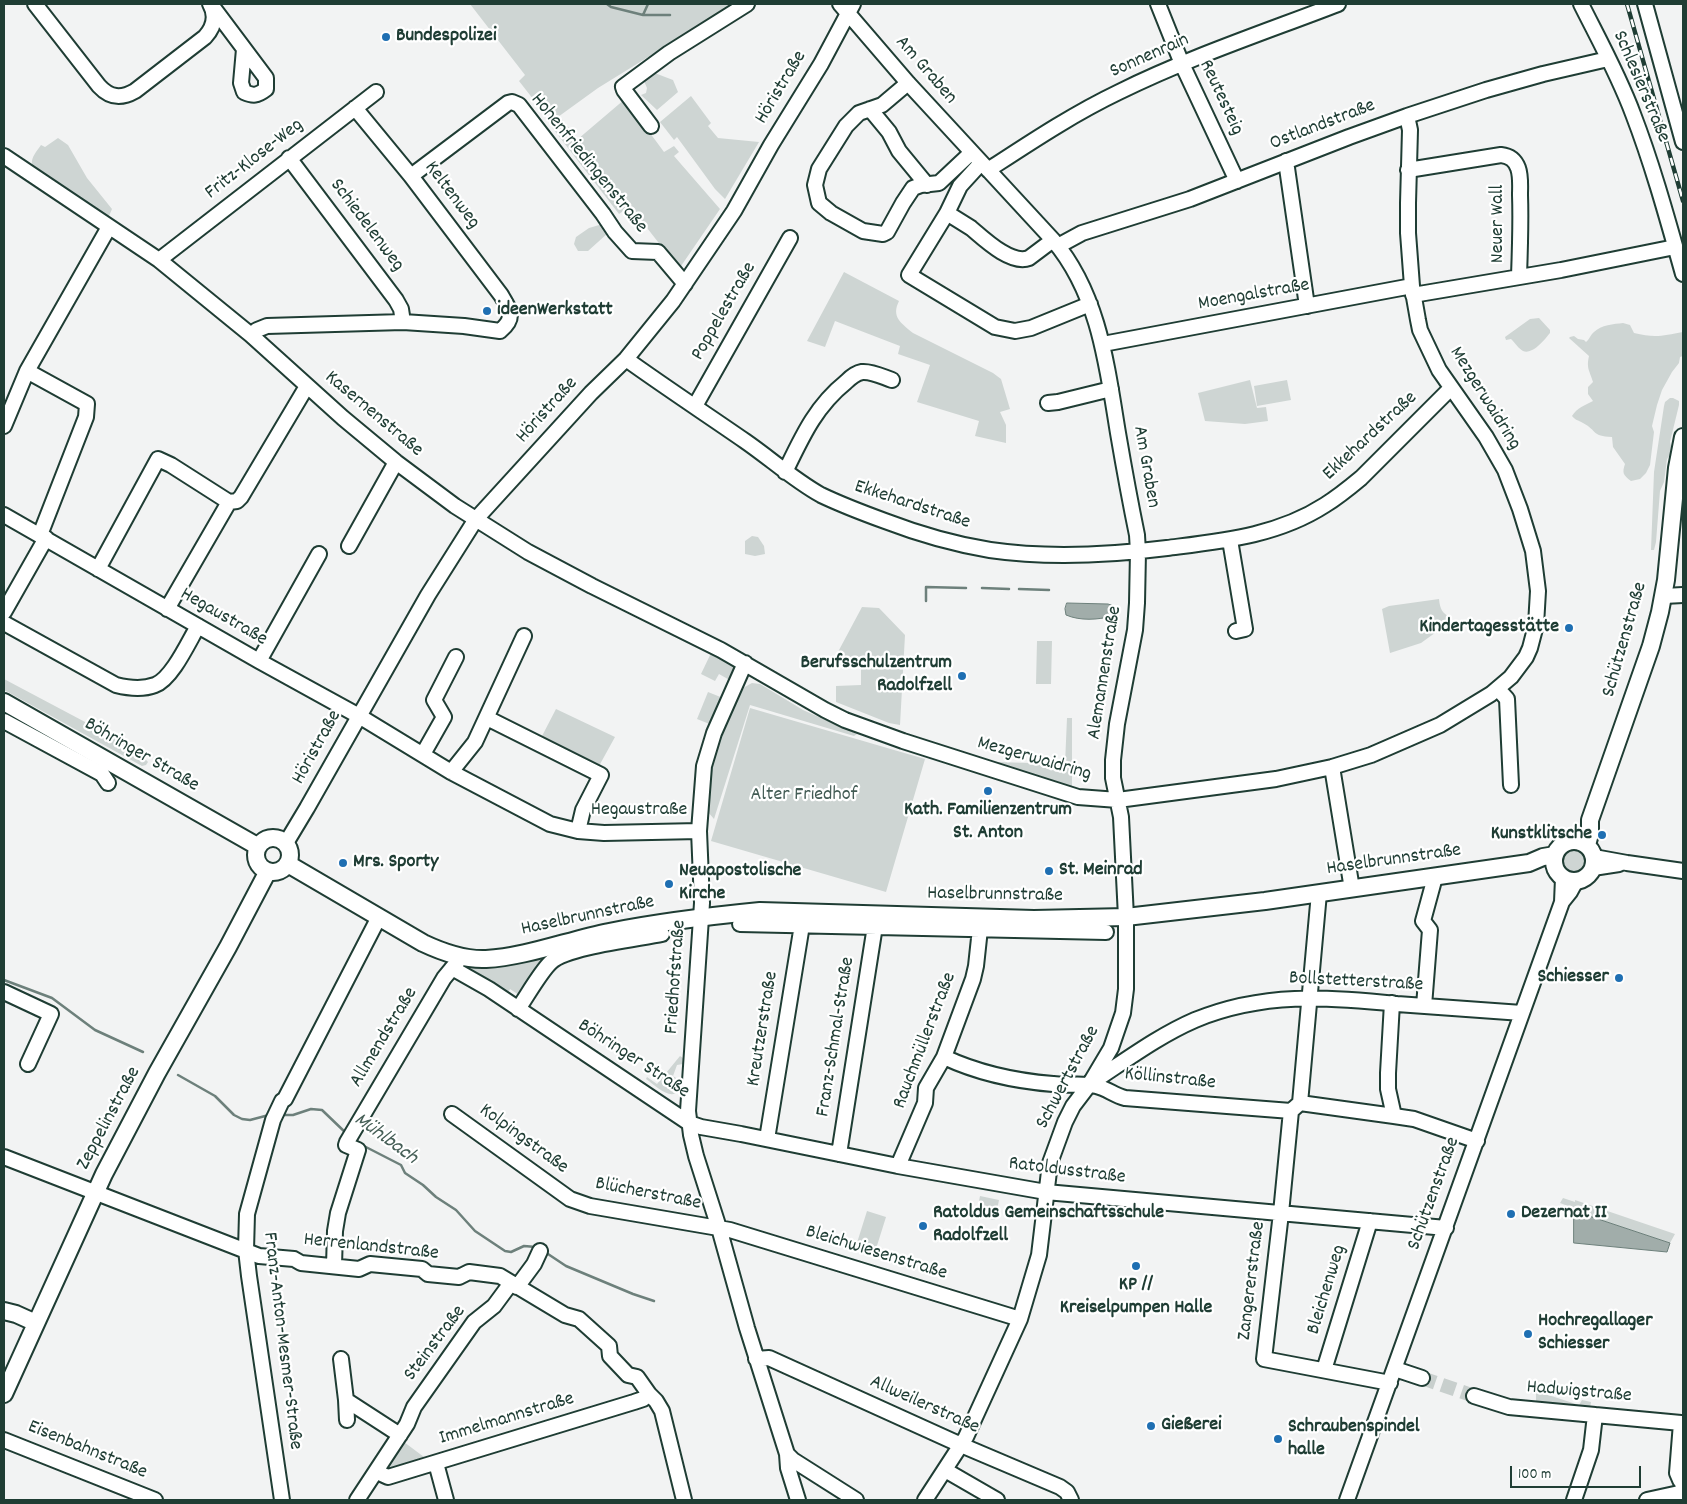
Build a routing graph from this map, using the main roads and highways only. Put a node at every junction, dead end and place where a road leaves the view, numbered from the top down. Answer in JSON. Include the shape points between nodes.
{"nodes":[{"id":1,"x":1683,"y":437,"type":"edge"},
{"id":2,"x":4,"y":702,"type":"edge"},
{"id":3,"x":257,"y":846,"type":"junction"},
{"id":4,"x":1588,"y":853,"type":"junction"},
{"id":5,"x":288,"y":864,"type":"junction"},
{"id":6,"x":1562,"y":870,"type":"junction"},
{"id":7,"x":268,"y":871,"type":"junction"},
{"id":8,"x":456,"y":962,"type":"joint"},
{"id":9,"x":4,"y":1311,"type":"edge"},
{"id":10,"x":36,"y":1323,"type":"junction"},
{"id":11,"x":4,"y":1394,"type":"edge"}],
"edges":[{"from":1,"to":4,"type":"main road","name":"Schützenstraße","via":[[1664,596],[1651,646],[1590,820]]},
{"from":2,"to":3,"type":"main road","name":"Böhringer Straße"},
{"from":3,"to":5,"type":"main road","via":[[270,838],[286,843],[290,853]]},
{"from":3,"to":7,"type":"main road","via":[[257,862]]},
{"from":4,"to":6,"type":"main road","via":[[1588,876]]},
{"from":4,"to":6,"type":"main road","via":[[1565,843],[1557,850]]},
{"from":5,"to":7,"type":"main road","via":[[279,871]]},
{"from":5,"to":8,"type":"main road","name":"Böhringer Straße"},
{"from":6,"to":8,"type":"main road","name":"Haselbrunnstraße","via":[[1529,863],[1318,894],[1126,917],[1034,919],[760,911],[608,932],[512,955]]},
{"from":7,"to":10,"type":"main road","name":"Zeppelinstraße","via":[[127,1129]]},
{"from":9,"to":10,"type":"main road"},
{"from":10,"to":11,"type":"main road","name":"Zeppelinstraße"}]}
